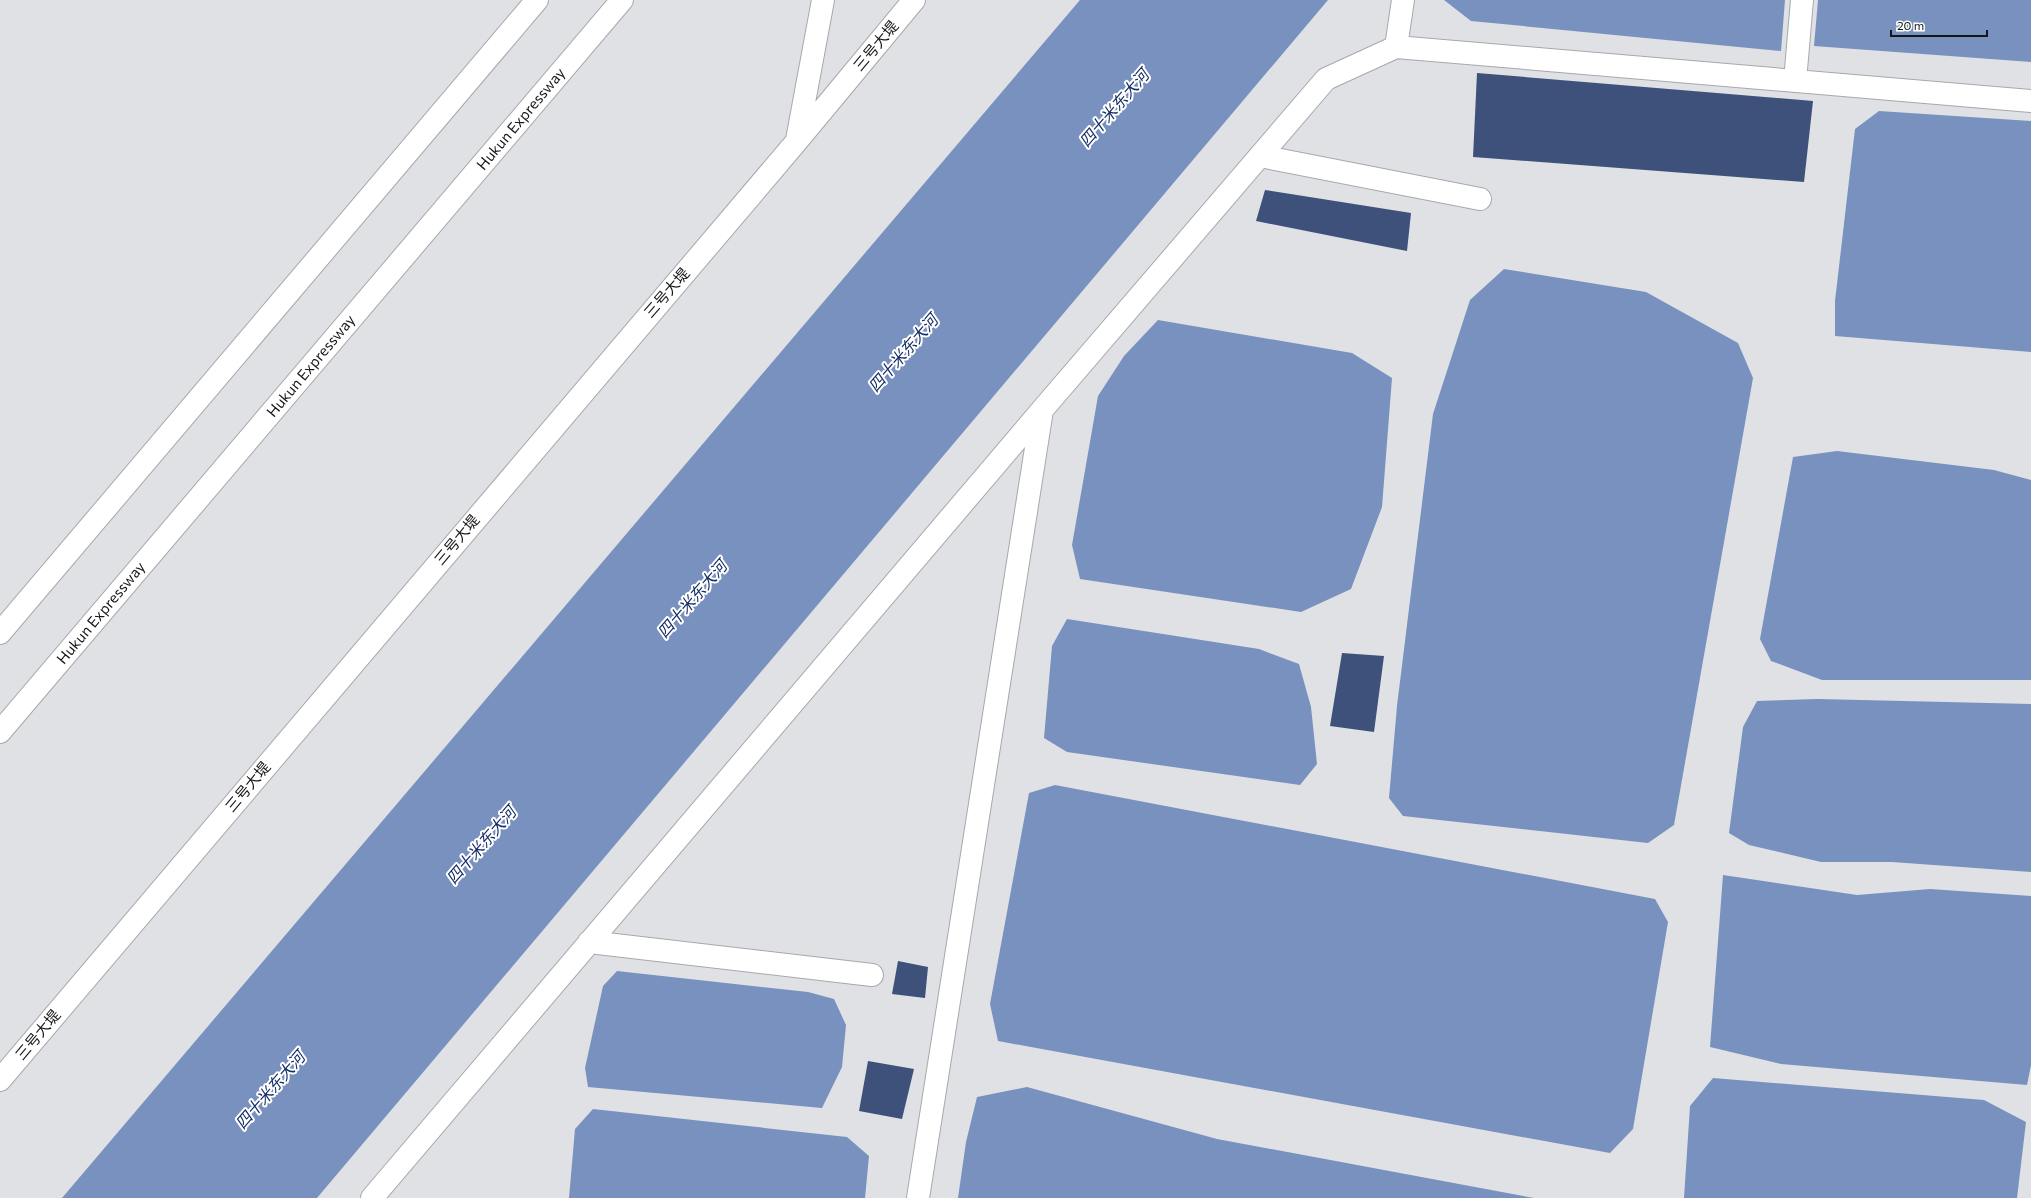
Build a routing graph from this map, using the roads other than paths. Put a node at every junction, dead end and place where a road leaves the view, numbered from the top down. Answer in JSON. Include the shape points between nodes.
{"nodes":[{"id":1,"x":537,"y":0,"type":"edge"},
{"id":2,"x":622,"y":0,"type":"edge"},
{"id":3,"x":823,"y":0,"type":"edge"},
{"id":4,"x":914,"y":0,"type":"edge"},
{"id":5,"x":1403,"y":0,"type":"edge"},
{"id":6,"x":1802,"y":0,"type":"edge"},
{"id":7,"x":1396,"y":47,"type":"junction"},
{"id":8,"x":1795,"y":81,"type":"junction"},
{"id":9,"x":2031,"y":101,"type":"edge"},
{"id":10,"x":797,"y":141,"type":"junction"},
{"id":11,"x":1260,"y":156,"type":"junction"},
{"id":12,"x":1480,"y":199,"type":"dead end"},
{"id":13,"x":1042,"y":410,"type":"junction"},
{"id":14,"x":0,"y":633,"type":"edge"},
{"id":15,"x":0,"y":732,"type":"edge"},
{"id":16,"x":589,"y":942,"type":"junction"},
{"id":17,"x":872,"y":975,"type":"dead end"},
{"id":18,"x":0,"y":1080,"type":"edge"},
{"id":19,"x":372,"y":1198,"type":"edge"},
{"id":20,"x":918,"y":1198,"type":"edge"}],
"edges":[{"from":1,"to":14,"type":"main road"},
{"from":2,"to":15,"type":"main road","name":"Hukun Expressway"},
{"from":3,"to":10,"type":"main road"},
{"from":4,"to":10,"type":"main road","name":"三号大堤"},
{"from":5,"to":7,"type":"main road"},
{"from":6,"to":8,"type":"main road"},
{"from":7,"to":8,"type":"main road"},
{"from":7,"to":11,"type":"main road","via":[[1326,79]]},
{"from":8,"to":9,"type":"main road"},
{"from":10,"to":18,"type":"main road","name":"三号大堤"},
{"from":11,"to":12,"type":"main road"},
{"from":11,"to":13,"type":"main road"},
{"from":13,"to":16,"type":"main road"},
{"from":13,"to":20,"type":"main road"},
{"from":16,"to":17,"type":"main road"},
{"from":16,"to":19,"type":"main road"}]}
